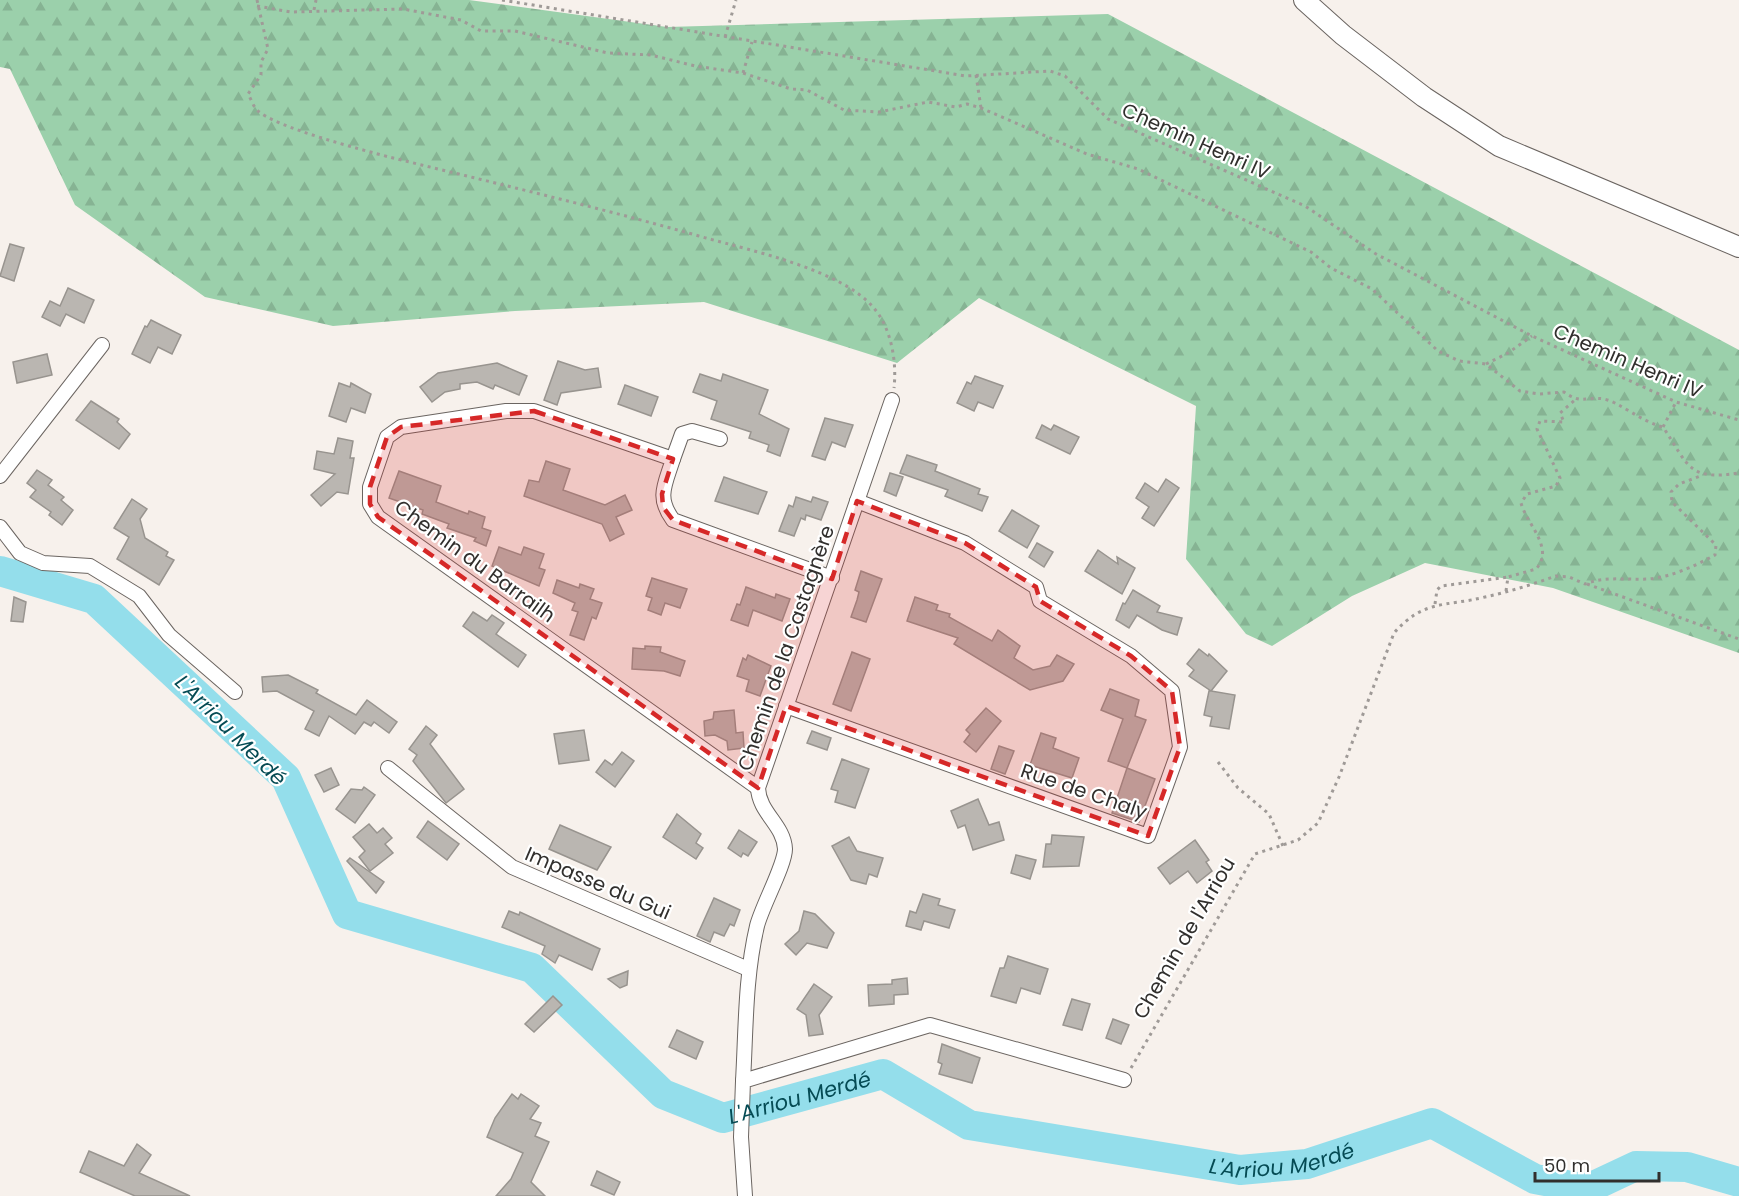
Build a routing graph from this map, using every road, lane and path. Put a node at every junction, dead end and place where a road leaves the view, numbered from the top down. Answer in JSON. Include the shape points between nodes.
{"nodes":[{"id":1,"x":257,"y":0,"type":"edge"},
{"id":2,"x":316,"y":0,"type":"edge"},
{"id":3,"x":502,"y":0,"type":"edge"},
{"id":4,"x":736,"y":0,"type":"edge"},
{"id":5,"x":1304,"y":0,"type":"edge"},
{"id":6,"x":257,"y":6,"type":"junction"},
{"id":7,"x":314,"y":10,"type":"junction"},
{"id":8,"x":725,"y":37,"type":"junction"},
{"id":9,"x":752,"y":42,"type":"junction"},
{"id":10,"x":743,"y":73,"type":"junction"},
{"id":11,"x":976,"y":75,"type":"junction"},
{"id":12,"x":1424,"y":97,"type":"junction"},
{"id":13,"x":981,"y":108,"type":"junction"},
{"id":14,"x":1739,"y":235,"type":"edge"},
{"id":15,"x":1739,"y":247,"type":"edge"},
{"id":16,"x":1532,"y":336,"type":"junction"},
{"id":17,"x":102,"y":345,"type":"dead end"},
{"id":18,"x":1486,"y":364,"type":"junction"},
{"id":19,"x":892,"y":400,"type":"joint"},
{"id":20,"x":1575,"y":400,"type":"junction"},
{"id":21,"x":1676,"y":402,"type":"junction"},
{"id":22,"x":1739,"y":420,"type":"edge"},
{"id":23,"x":1663,"y":427,"type":"junction"},
{"id":24,"x":720,"y":438,"type":"dead end"},
{"id":25,"x":673,"y":459,"type":"junction"},
{"id":26,"x":1739,"y":472,"type":"edge"},
{"id":27,"x":0,"y":476,"type":"edge"},
{"id":28,"x":1703,"y":476,"type":"junction"},
{"id":29,"x":858,"y":501,"type":"junction"},
{"id":30,"x":0,"y":527,"type":"edge"},
{"id":31,"x":1508,"y":577,"type":"junction"},
{"id":32,"x":832,"y":578,"type":"junction"},
{"id":33,"x":1585,"y":584,"type":"junction"},
{"id":34,"x":1506,"y":592,"type":"junction"},
{"id":35,"x":1435,"y":604,"type":"junction"},
{"id":36,"x":1739,"y":639,"type":"edge"},
{"id":37,"x":235,"y":692,"type":"dead end"},
{"id":38,"x":786,"y":706,"type":"junction"},
{"id":39,"x":1218,"y":762,"type":"dead end"},
{"id":40,"x":388,"y":768,"type":"dead end"},
{"id":41,"x":758,"y":788,"type":"junction"},
{"id":42,"x":1283,"y":846,"type":"junction"},
{"id":43,"x":748,"y":969,"type":"junction"},
{"id":44,"x":1124,"y":1080,"type":"joint"},
{"id":45,"x":743,"y":1085,"type":"junction"},
{"id":46,"x":745,"y":1196,"type":"edge"}],
"edges":[{"from":1,"to":6,"type":"path"},
{"from":2,"to":7,"type":"path"},
{"from":3,"to":8,"type":"path","name":"Chemin Henri IV"},
{"from":4,"to":8,"type":"path"},
{"from":5,"to":12,"type":"main road"},
{"from":6,"to":7,"type":"path","via":[[291,12]]},
{"from":6,"to":19,"type":"path","via":[[268,49],[261,62],[261,75],[248,94],[256,110],[344,145],[629,216],[838,280],[872,306],[888,329],[896,377]]},
{"from":7,"to":10,"type":"path","via":[[403,9],[461,20],[481,31],[515,31],[608,53],[651,55]]},
{"from":8,"to":9,"type":"path","name":"Chemin Henri IV"},
{"from":9,"to":10,"type":"path"},
{"from":9,"to":11,"type":"path","name":"Chemin Henri IV"},
{"from":10,"to":13,"type":"path","via":[[791,89],[807,90],[844,110],[879,112],[928,102]]},
{"from":11,"to":13,"type":"path"},
{"from":11,"to":16,"type":"path","name":"Chemin Henri IV","via":[[1050,70],[1065,76],[1108,119],[1305,206],[1376,254]]},
{"from":12,"to":14,"type":"main road","via":[[1553,157]]},
{"from":12,"to":15,"type":"main road","via":[[1499,146]]},
{"from":13,"to":18,"type":"path","via":[[1087,154],[1138,169],[1311,252],[1331,268],[1372,289],[1438,351],[1459,362]]},
{"from":16,"to":18,"type":"path"},
{"from":16,"to":21,"type":"path","name":"Chemin Henri IV"},
{"from":17,"to":27,"type":"street"},
{"from":18,"to":20,"type":"path","via":[[1520,391],[1564,392]]},
{"from":19,"to":29,"type":"street","name":"Chemin de la Castagnère"},
{"from":20,"to":23,"type":"path","via":[[1604,399],[1649,424]]},
{"from":20,"to":31,"type":"path","via":[[1560,413],[1564,422],[1540,421],[1537,429],[1560,478],[1556,486],[1527,494],[1521,503],[1524,516],[1541,541],[1542,563],[1536,569]]},
{"from":21,"to":22,"type":"path","name":"Chemin Henri IV"},
{"from":21,"to":23,"type":"path"},
{"from":23,"to":28,"type":"path","via":[[1685,460]]},
{"from":24,"to":25,"type":"street","via":[[692,431],[682,434]]},
{"from":25,"to":32,"type":"street","via":[[662,494],[663,507],[673,520]]},
{"from":25,"to":41,"type":"street","name":"Chemin du Barrailh","via":[[534,411],[506,411],[401,427],[387,437],[369,487],[370,504],[378,517]]},
{"from":26,"to":28,"type":"path"},
{"from":28,"to":33,"type":"path","name":"Chemin de l'Arriou","via":[[1679,484],[1671,492],[1672,502],[1716,545],[1715,555],[1650,579],[1599,579]]},
{"from":29,"to":32,"type":"street","name":"Chemin de la Castagnère"},
{"from":29,"to":38,"type":"street","name":"Rue de Chaly","via":[[965,543],[1036,587],[1040,601],[1131,656],[1172,691],[1180,747],[1148,836]]},
{"from":30,"to":37,"type":"street","via":[[20,553],[43,563],[90,566],[139,596],[170,635]]},
{"from":31,"to":34,"type":"path"},
{"from":31,"to":35,"type":"path","via":[[1441,586]]},
{"from":32,"to":38,"type":"street","name":"Chemin de la Castagnère"},
{"from":33,"to":34,"type":"path","name":"Chemin de l'Arriou","via":[[1556,576]]},
{"from":33,"to":36,"type":"path"},
{"from":34,"to":35,"type":"path","name":"Chemin de l'Arriou"},
{"from":35,"to":42,"type":"path","name":"Chemin de l'Arriou","via":[[1408,617],[1394,633],[1318,823],[1298,840]]},
{"from":38,"to":41,"type":"street","name":"Chemin de la Castagnère"},
{"from":39,"to":42,"type":"path","via":[[1238,788],[1269,814]]},
{"from":40,"to":43,"type":"street","name":"Impasse du Gui","via":[[512,867]]},
{"from":41,"to":43,"type":"street","name":"Chemin de la Castagnère","via":[[758,799],[782,835],[785,849],[758,924]]},
{"from":42,"to":44,"type":"path","name":"Chemin de l'Arriou","via":[[1255,854]]},
{"from":43,"to":45,"type":"street","name":"Chemin de la Castagnère"},
{"from":44,"to":45,"type":"street","via":[[930,1025]]},
{"from":45,"to":46,"type":"street"}]}
